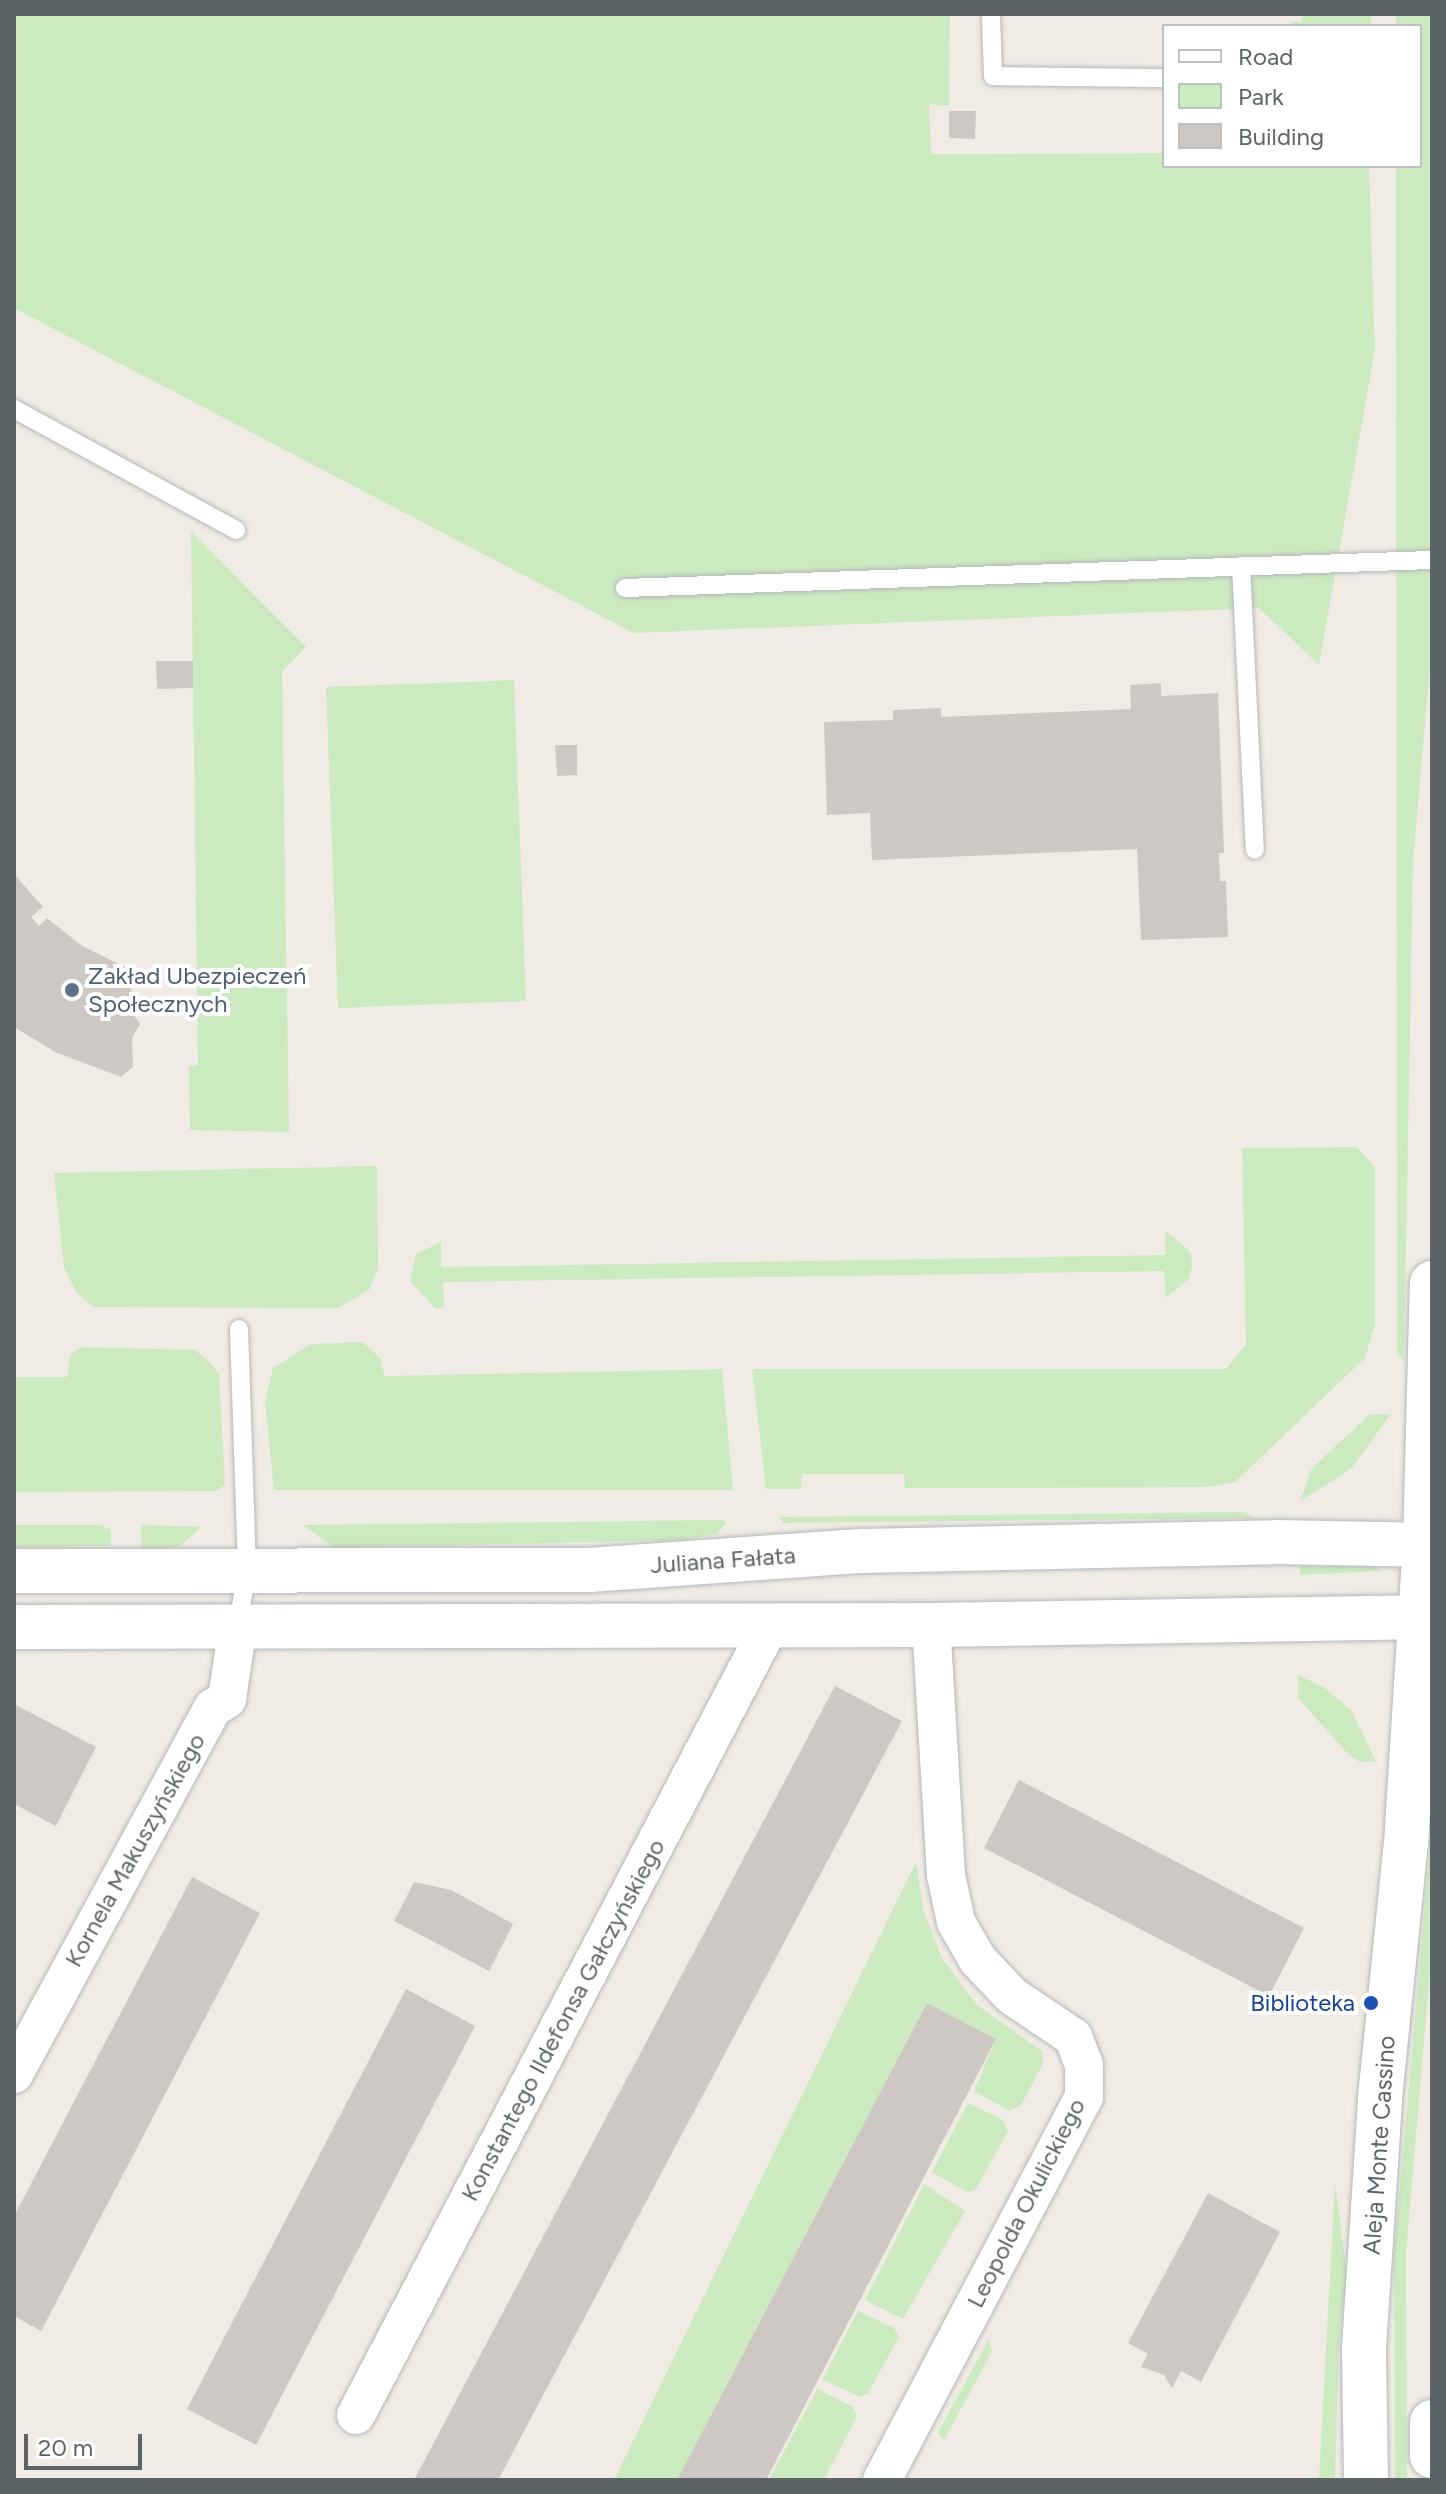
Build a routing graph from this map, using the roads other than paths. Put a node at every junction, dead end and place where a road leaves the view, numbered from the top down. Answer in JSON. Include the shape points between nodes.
{"nodes":[{"id":1,"x":991,"y":14,"type":"edge"},
{"id":2,"x":1162,"y":78,"type":"edge"},
{"id":3,"x":14,"y":409,"type":"edge"},
{"id":4,"x":236,"y":530,"type":"dead end"},
{"id":5,"x":1432,"y":560,"type":"edge"},
{"id":6,"x":1241,"y":566,"type":"junction"},
{"id":7,"x":625,"y":588,"type":"dead end"},
{"id":8,"x":1255,"y":850,"type":"dead end"},
{"id":9,"x":1432,"y":1283,"type":"edge"},
{"id":10,"x":239,"y":1329,"type":"dead end"},
{"id":11,"x":1428,"y":1545,"type":"edge"},
{"id":12,"x":247,"y":1570,"type":"junction"},
{"id":13,"x":14,"y":1571,"type":"edge"},
{"id":14,"x":1426,"y":1617,"type":"edge"},
{"id":15,"x":238,"y":1625,"type":"junction"},
{"id":16,"x":770,"y":1625,"type":"junction"},
{"id":17,"x":931,"y":1625,"type":"junction"},
{"id":18,"x":14,"y":1627,"type":"edge"},
{"id":19,"x":14,"y":2074,"type":"edge"},
{"id":20,"x":356,"y":2415,"type":"dead end"},
{"id":21,"x":1432,"y":2422,"type":"edge"},
{"id":22,"x":1432,"y":2456,"type":"edge"},
{"id":23,"x":882,"y":2480,"type":"edge"},
{"id":24,"x":1366,"y":2480,"type":"edge"}],
"edges":[{"from":1,"to":2,"type":"lane","via":[[993,76]]},
{"from":3,"to":4,"type":"lane"},
{"from":5,"to":6,"type":"lane"},
{"from":6,"to":7,"type":"lane"},
{"from":6,"to":8,"type":"lane"},
{"from":9,"to":11,"type":"street","name":"Aleja Monte Cassino"},
{"from":10,"to":12,"type":"lane"},
{"from":11,"to":12,"type":"street","name":"Juliana Fałata","via":[[1276,1542],[863,1551],[589,1570]]},
{"from":11,"to":14,"type":"street","name":"Aleja Monte Cassino"},
{"from":12,"to":13,"type":"street","name":"Juliana Fałata"},
{"from":12,"to":15,"type":"lane"},
{"from":14,"to":17,"type":"street"},
{"from":14,"to":24,"type":"street","name":"Aleja Monte Cassino","via":[[1364,2348]]},
{"from":15,"to":16,"type":"street"},
{"from":15,"to":18,"type":"street"},
{"from":15,"to":19,"type":"street","name":"Kornela Makuszyńskiego","via":[[227,1699],[213,1708]]},
{"from":16,"to":17,"type":"street"},
{"from":16,"to":20,"type":"street","name":"Konstantego Ildefonsa Gałczyńskiego"},
{"from":17,"to":23,"type":"street","name":"Leopolda Okulickiego","via":[[946,1875],[956,1922],[978,1960],[1012,1996],[1073,2037],[1084,2065],[1084,2097]]},
{"from":21,"to":22,"type":"street"}]}
